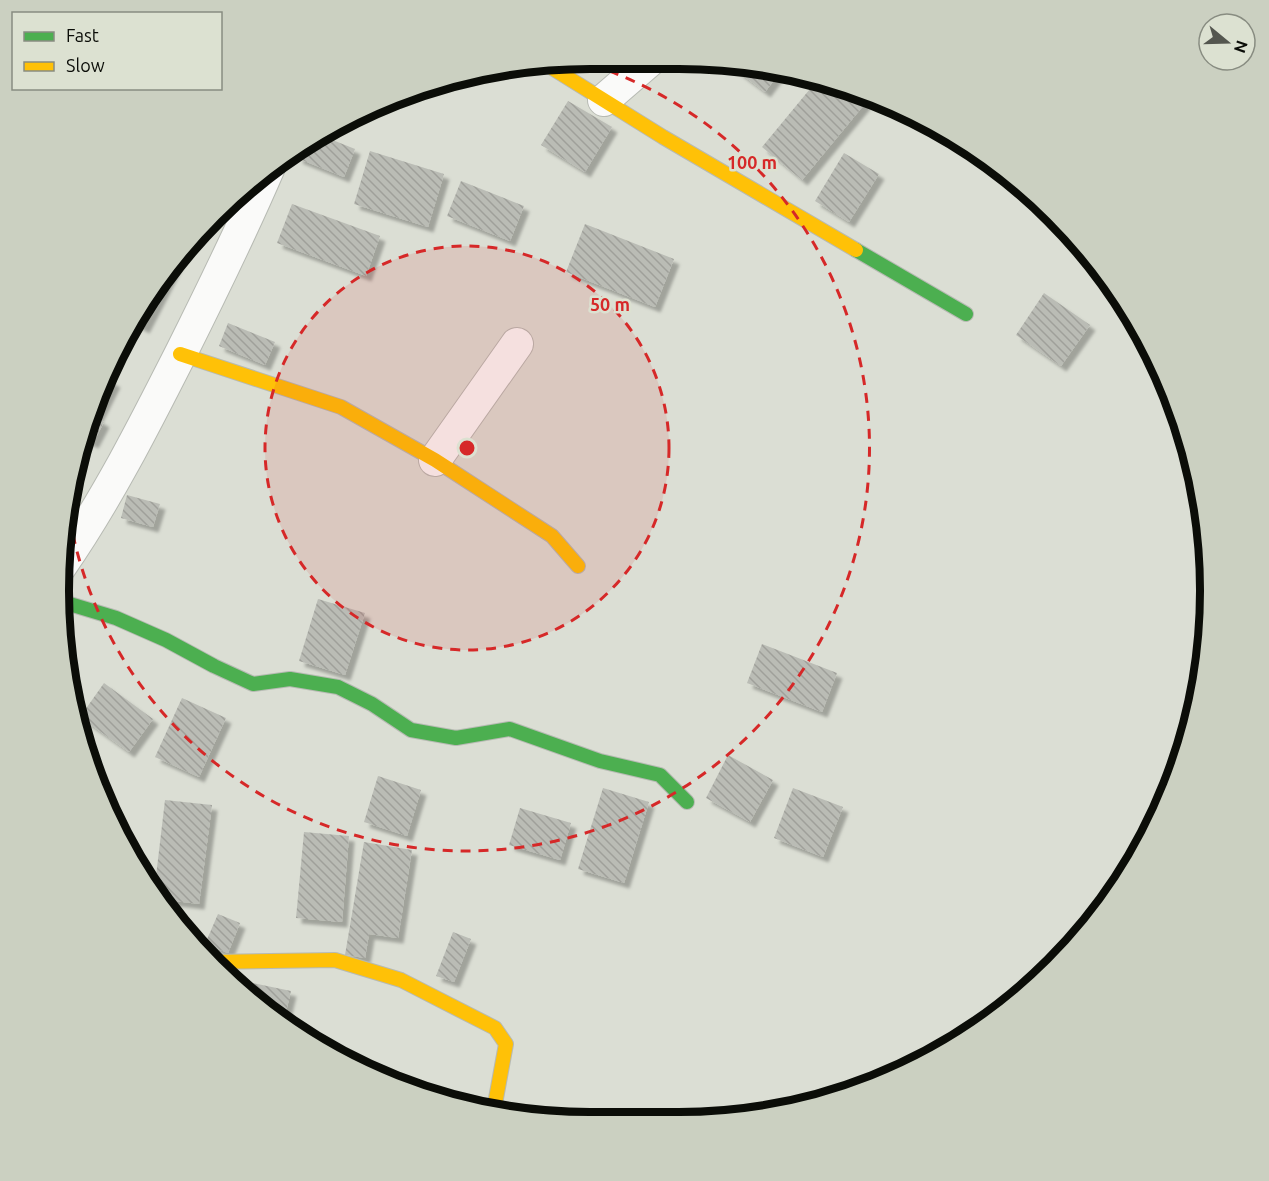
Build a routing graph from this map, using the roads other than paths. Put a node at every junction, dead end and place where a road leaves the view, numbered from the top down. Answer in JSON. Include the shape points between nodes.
{"nodes":[{"id":1,"x":640,"y":69,"type":"edge"},
{"id":2,"x":556,"y":70,"type":"edge"},
{"id":3,"x":604,"y":100,"type":"junction"},
{"id":4,"x":260,"y":187,"type":"edge"},
{"id":5,"x":966,"y":314,"type":"dead end"},
{"id":6,"x":517,"y":344,"type":"dead end"},
{"id":7,"x":180,"y":354,"type":"junction"},
{"id":8,"x":435,"y":460,"type":"junction"},
{"id":9,"x":70,"y":552,"type":"edge"},
{"id":10,"x":578,"y":566,"type":"dead end"},
{"id":11,"x":69,"y":604,"type":"edge"},
{"id":12,"x":687,"y":802,"type":"dead end"},
{"id":13,"x":225,"y":962,"type":"edge"},
{"id":14,"x":495,"y":1103,"type":"edge"}],
"edges":[{"from":1,"to":3,"type":"street"},
{"from":2,"to":3,"type":"street"},
{"from":3,"to":5,"type":"street"},
{"from":4,"to":7,"type":"street"},
{"from":6,"to":8,"type":"street"},
{"from":7,"to":8,"type":"street","via":[[341,407]]},
{"from":7,"to":9,"type":"street","via":[[141,432]]},
{"from":8,"to":10,"type":"street","via":[[552,536]]},
{"from":11,"to":12,"type":"street","via":[[116,618],[253,684],[290,679],[338,687],[411,730],[456,738],[510,729],[600,761],[660,775]]},
{"from":13,"to":14,"type":"street","via":[[334,960],[401,980],[495,1028],[506,1044]]}]}
